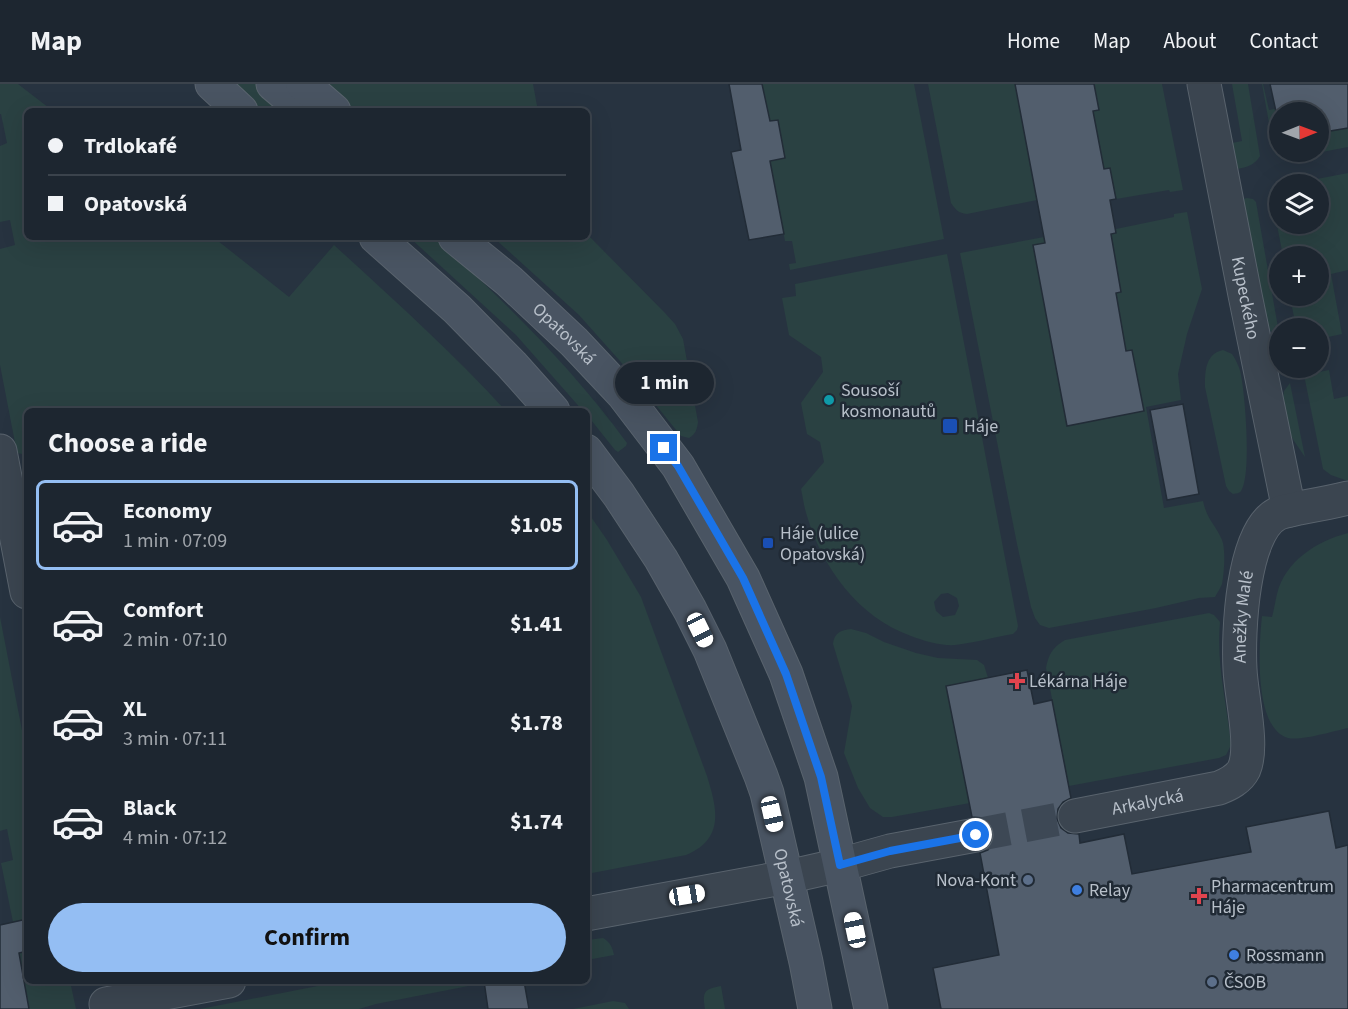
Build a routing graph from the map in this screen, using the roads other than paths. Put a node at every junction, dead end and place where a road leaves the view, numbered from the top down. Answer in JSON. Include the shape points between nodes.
{"nodes":[{"id":1,"x":212,"y":84,"type":"edge"},
{"id":2,"x":273,"y":84,"type":"edge"},
{"id":3,"x":303,"y":84,"type":"edge"},
{"id":4,"x":1204,"y":84,"type":"edge"},
{"id":5,"x":238,"y":108,"type":"edge"},
{"id":6,"x":301,"y":108,"type":"edge"},
{"id":7,"x":331,"y":108,"type":"edge"},
{"id":8,"x":379,"y":240,"type":"edge"},
{"id":9,"x":462,"y":240,"type":"edge"},
{"id":10,"x":550,"y":408,"type":"edge"},
{"id":11,"x":0,"y":451,"type":"edge"},
{"id":12,"x":590,"y":456,"type":"edge"},
{"id":13,"x":1348,"y":498,"type":"edge"},
{"id":14,"x":1288,"y":510,"type":"junction"},
{"id":15,"x":24,"y":576,"type":"edge"},
{"id":16,"x":1219,"y":788,"type":"joint"},
{"id":17,"x":1075,"y":816,"type":"tunnel mouth"},
{"id":18,"x":976,"y":835,"type":"tunnel mouth"},
{"id":19,"x":840,"y":865,"type":"junction"},
{"id":20,"x":787,"y":877,"type":"junction"},
{"id":21,"x":590,"y":913,"type":"edge"},
{"id":22,"x":207,"y":984,"type":"edge"},
{"id":23,"x":105,"y":998,"type":"edge"},
{"id":24,"x":815,"y":1009,"type":"edge"},
{"id":25,"x":871,"y":1009,"type":"edge"}],
"edges":[{"from":1,"to":5,"type":"main road"},
{"from":2,"to":6,"type":"main road"},
{"from":3,"to":7,"type":"main road"},
{"from":4,"to":14,"type":"street","name":"Kupeckého"},
{"from":8,"to":10,"type":"main road","via":[[457,309]]},
{"from":9,"to":19,"type":"main road","name":"Opatovská","via":[[550,319],[623,393],[678,466],[743,578],[786,674],[821,777]]},
{"from":11,"to":15,"type":"street"},
{"from":12,"to":20,"type":"main road","name":"Opatovská","via":[[661,560],[710,650],[767,793]]},
{"from":13,"to":14,"type":"street","name":"Anežky Malé"},
{"from":14,"to":16,"type":"street","name":"Anežky Malé","via":[[1267,521],[1248,566],[1240,636],[1247,756],[1240,774]]},
{"from":16,"to":17,"type":"street","name":"Arkalycká"},
{"from":18,"to":19,"type":"street"},
{"from":19,"to":20,"type":"street"},
{"from":19,"to":25,"type":"main road","name":"Opatovská"},
{"from":20,"to":21,"type":"street"},
{"from":20,"to":24,"type":"main road","name":"Opatovská"},
{"from":22,"to":23,"type":"street"}]}
